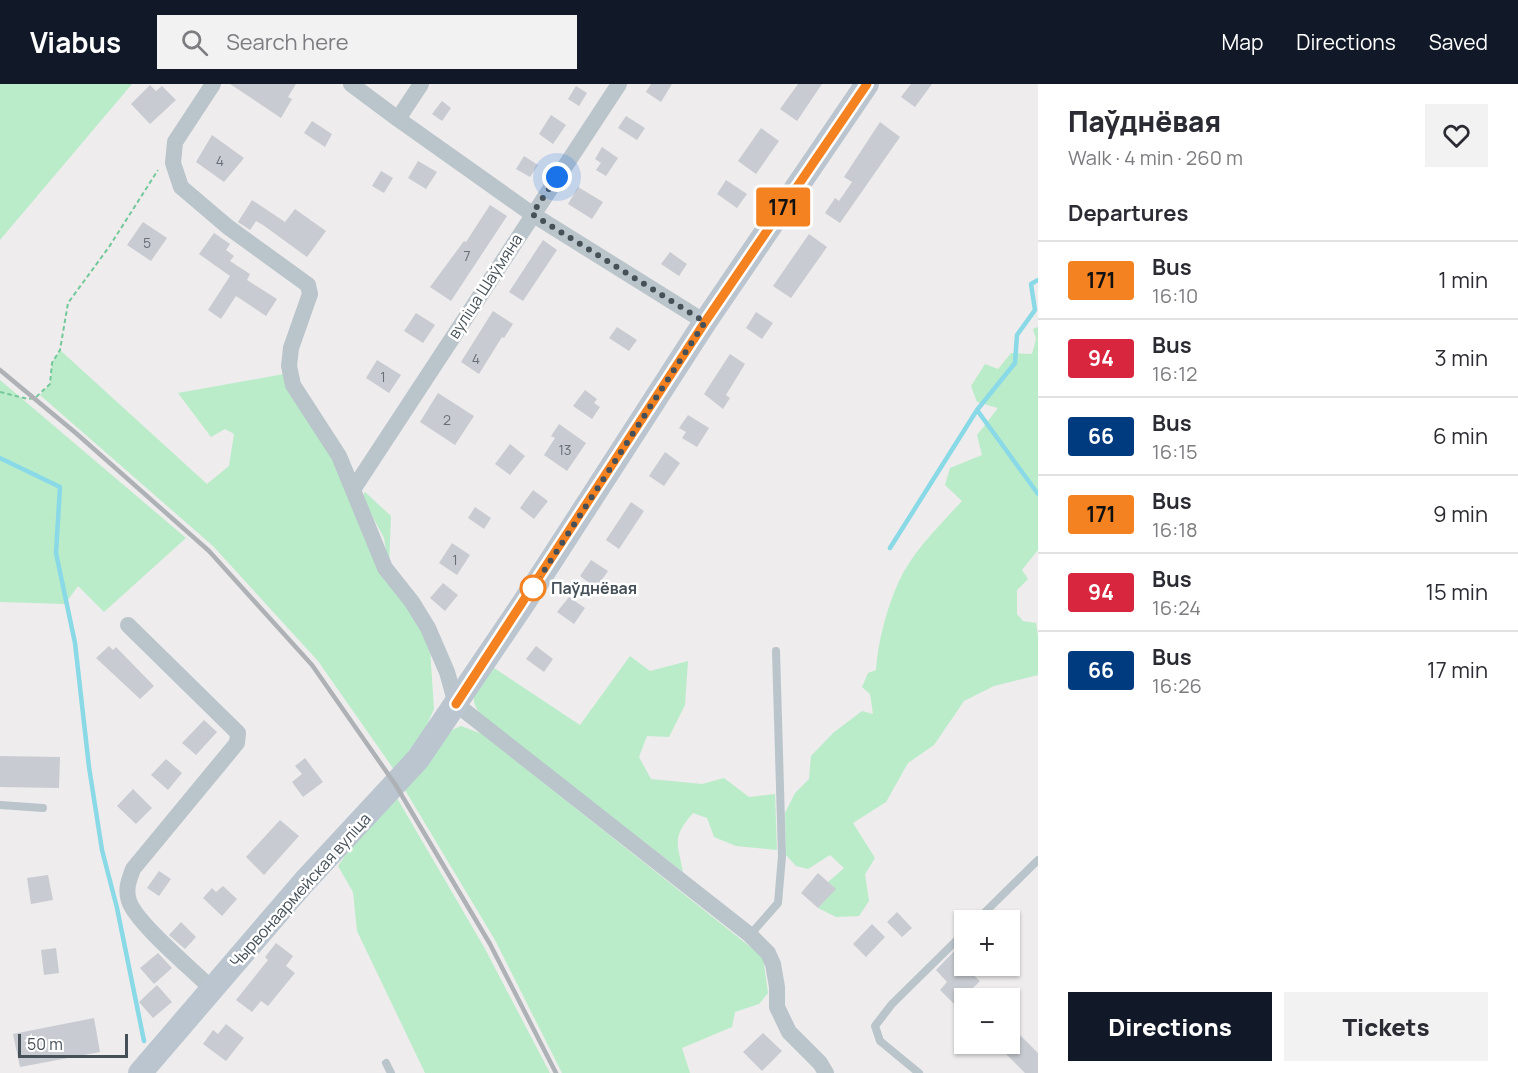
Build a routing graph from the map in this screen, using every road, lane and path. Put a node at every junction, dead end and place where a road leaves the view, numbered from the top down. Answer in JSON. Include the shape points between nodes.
{"nodes":[{"id":1,"x":213,"y":84,"type":"edge"},
{"id":2,"x":351,"y":84,"type":"edge"},
{"id":3,"x":421,"y":84,"type":"edge"},
{"id":4,"x":619,"y":84,"type":"edge"},
{"id":5,"x":867,"y":84,"type":"edge"},
{"id":6,"x":398,"y":118,"type":"junction"},
{"id":7,"x":175,"y":142,"type":"junction"},
{"id":8,"x":532,"y":214,"type":"junction"},
{"id":9,"x":705,"y":322,"type":"junction"},
{"id":10,"x":0,"y":392,"type":"edge"},
{"id":11,"x":354,"y":488,"type":"junction"},
{"id":12,"x":128,"y":625,"type":"dead end"},
{"id":13,"x":776,"y":651,"type":"dead end"},
{"id":14,"x":456,"y":704,"type":"junction"},
{"id":15,"x":0,"y":805,"type":"edge"},
{"id":16,"x":44,"y":807,"type":"dead end"},
{"id":17,"x":1038,"y":860,"type":"edge"},
{"id":18,"x":987,"y":910,"type":"edge"},
{"id":19,"x":750,"y":935,"type":"junction"},
{"id":20,"x":954,"y":943,"type":"edge"},
{"id":21,"x":212,"y":989,"type":"junction"},
{"id":22,"x":386,"y":1063,"type":"dead end"},
{"id":23,"x":140,"y":1073,"type":"edge"},
{"id":24,"x":391,"y":1073,"type":"edge"},
{"id":25,"x":826,"y":1073,"type":"edge"},
{"id":26,"x":919,"y":1073,"type":"edge"}],
"edges":[{"from":1,"to":7,"type":"street"},
{"from":2,"to":6,"type":"street"},
{"from":3,"to":6,"type":"street"},
{"from":4,"to":8,"type":"street","name":"вуліца Шаўмяна"},
{"from":5,"to":9,"type":"street","name":"Чырвонаармейская вуліца"},
{"from":6,"to":8,"type":"street"},
{"from":7,"to":10,"type":"path","via":[[109,247],[68,303],[50,384],[35,398]]},
{"from":7,"to":11,"type":"street","via":[[173,163],[181,187],[308,285],[310,294],[291,348],[293,385],[339,456]]},
{"from":8,"to":9,"type":"street"},
{"from":8,"to":11,"type":"street","name":"вуліца Шаўмяна"},
{"from":9,"to":14,"type":"street","name":"Чырвонаармейская вуліца"},
{"from":11,"to":14,"type":"street","via":[[385,568],[428,628]]},
{"from":12,"to":21,"type":"street","via":[[238,733],[237,743],[133,869],[127,886],[129,901],[141,920]]},
{"from":13,"to":19,"type":"lane","via":[[782,856],[778,903]]},
{"from":14,"to":19,"type":"street"},
{"from":14,"to":21,"type":"street","name":"Чырвонаармейская вуліца","via":[[418,759]]},
{"from":15,"to":16,"type":"lane"},
{"from":17,"to":18,"type":"lane"},
{"from":19,"to":25,"type":"street","via":[[773,964],[777,1007],[789,1032]]},
{"from":20,"to":26,"type":"lane","via":[[875,1026],[880,1041]]},
{"from":21,"to":23,"type":"street","name":"Чырвонаармейская вуліца"},
{"from":22,"to":24,"type":"lane"}]}
